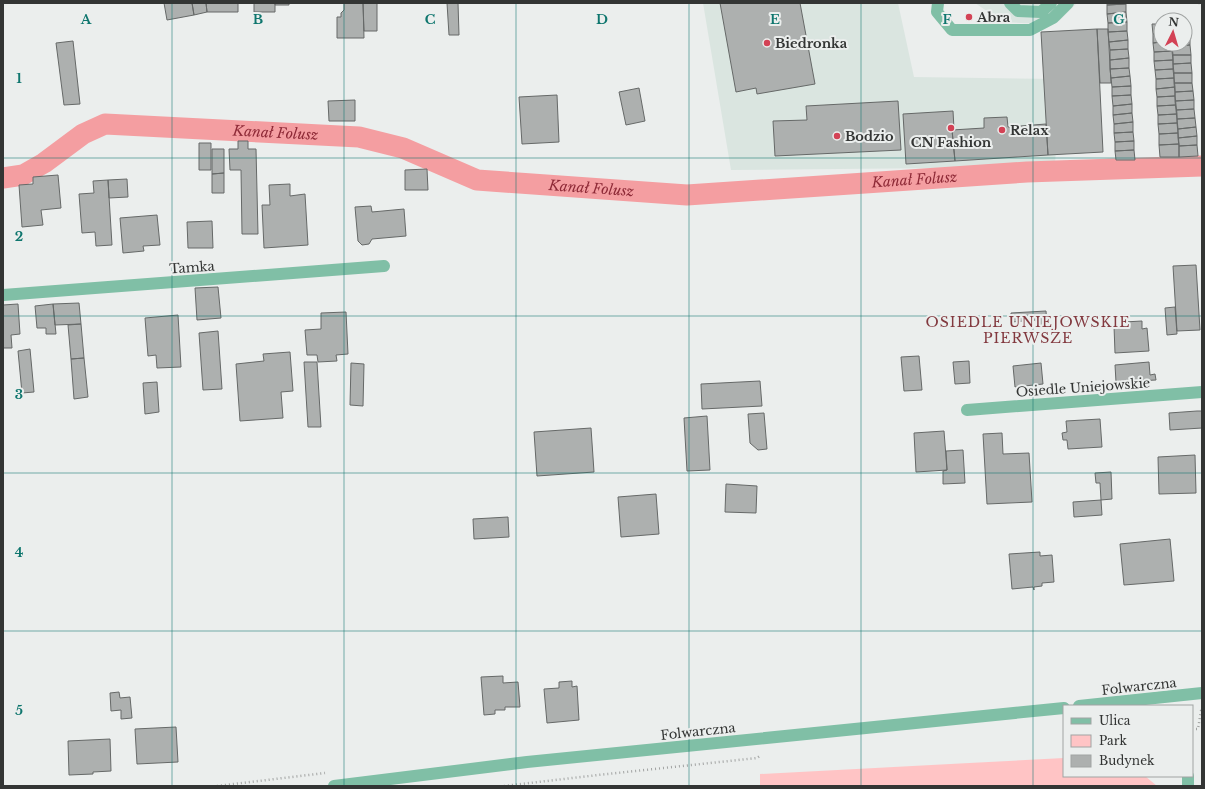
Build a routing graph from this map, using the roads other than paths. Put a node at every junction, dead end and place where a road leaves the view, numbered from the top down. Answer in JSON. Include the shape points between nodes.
{"nodes":[{"id":1,"x":938,"y":3,"type":"edge"},
{"id":2,"x":1010,"y":3,"type":"edge"},
{"id":3,"x":1051,"y":3,"type":"edge"},
{"id":4,"x":1068,"y":3,"type":"edge"},
{"id":5,"x":384,"y":266,"type":"dead end"},
{"id":6,"x":3,"y":295,"type":"edge"},
{"id":7,"x":1202,"y":392,"type":"edge"},
{"id":8,"x":967,"y":410,"type":"dead end"},
{"id":9,"x":1202,"y":693,"type":"edge"},
{"id":10,"x":1187,"y":700,"type":"edge"},
{"id":11,"x":1097,"y":705,"type":"edge"},
{"id":12,"x":1063,"y":708,"type":"edge"},
{"id":13,"x":334,"y":786,"type":"edge"}],
"edges":[{"from":1,"to":4,"type":"street","via":[[937,12],[952,30],[1030,30],[1053,18]]},
{"from":2,"to":3,"type":"street","via":[[1018,11],[1041,12]]},
{"from":5,"to":6,"type":"street","name":"Tamka"},
{"from":7,"to":8,"type":"street","name":"Osiedle Uniejowskie"},
{"from":9,"to":10,"type":"street","name":"Folwarczna"},
{"from":10,"to":11,"type":"street","name":"Folwarczna"},
{"from":12,"to":13,"type":"street","name":"Folwarczna","via":[[527,762]]}]}
